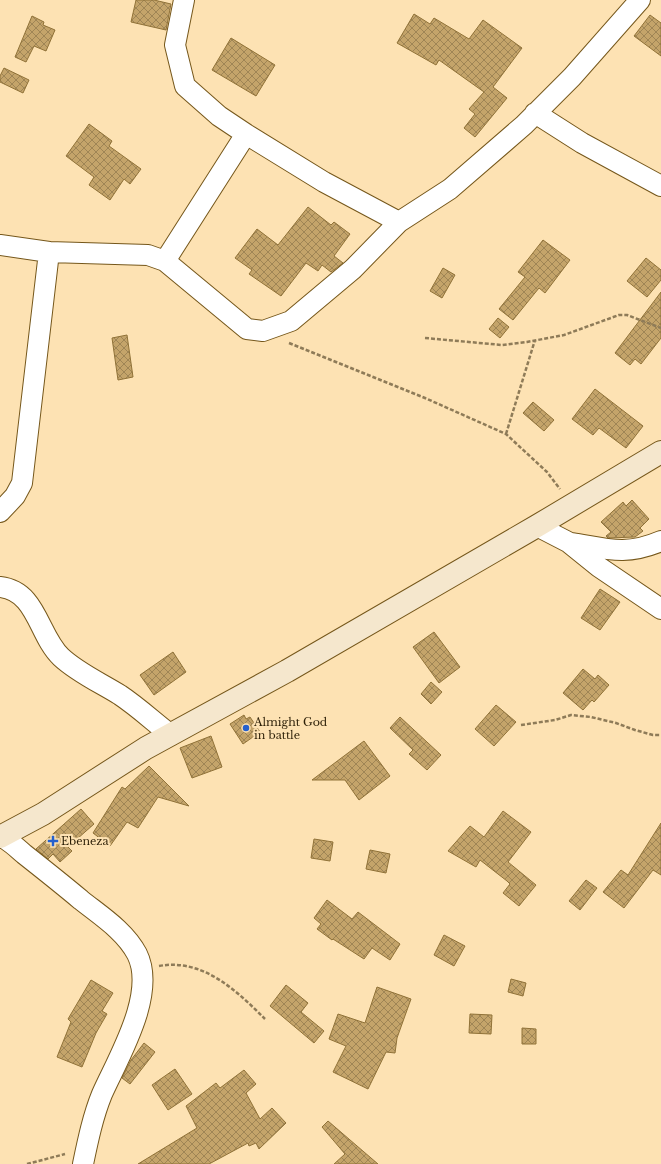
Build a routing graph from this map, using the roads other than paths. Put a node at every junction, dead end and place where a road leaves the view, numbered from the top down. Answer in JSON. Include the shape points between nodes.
{"nodes":[{"id":1,"x":184,"y":0,"type":"edge"},
{"id":2,"x":640,"y":0,"type":"edge"},
{"id":3,"x":535,"y":113,"type":"junction"},
{"id":4,"x":246,"y":134,"type":"junction"},
{"id":5,"x":661,"y":186,"type":"edge"},
{"id":6,"x":399,"y":222,"type":"junction"},
{"id":7,"x":0,"y":245,"type":"edge"},
{"id":8,"x":49,"y":252,"type":"junction"},
{"id":9,"x":165,"y":261,"type":"junction"},
{"id":10,"x":661,"y":452,"type":"edge"},
{"id":11,"x":0,"y":512,"type":"edge"},
{"id":12,"x":537,"y":526,"type":"junction"},
{"id":13,"x":661,"y":541,"type":"edge"},
{"id":14,"x":568,"y":542,"type":"junction"},
{"id":15,"x":0,"y":587,"type":"edge"},
{"id":16,"x":661,"y":609,"type":"edge"},
{"id":17,"x":171,"y":735,"type":"junction"},
{"id":18,"x":0,"y":837,"type":"edge"},
{"id":19,"x":84,"y":1156,"type":"edge"}],
"edges":[{"from":1,"to":4,"type":"street","via":[[175,45],[185,86],[219,116]]},
{"from":2,"to":3,"type":"street","via":[[572,77]]},
{"from":3,"to":5,"type":"street","via":[[582,143]]},
{"from":3,"to":6,"type":"street","via":[[450,189]]},
{"from":4,"to":6,"type":"street","via":[[330,185]]},
{"from":4,"to":9,"type":"street"},
{"from":6,"to":9,"type":"street","via":[[353,269],[302,313],[291,321],[263,331],[247,329]]},
{"from":7,"to":8,"type":"street"},
{"from":8,"to":9,"type":"street","via":[[148,255]]},
{"from":8,"to":11,"type":"street","via":[[22,483],[15,496]]},
{"from":10,"to":12,"type":"street"},
{"from":12,"to":14,"type":"street"},
{"from":12,"to":17,"type":"street"},
{"from":13,"to":14,"type":"street","via":[[630,551]]},
{"from":14,"to":16,"type":"street","via":[[599,567]]},
{"from":15,"to":17,"type":"street","via":[[14,590],[26,599],[50,644],[61,657],[121,696]]},
{"from":17,"to":18,"type":"street","via":[[43,814]]},
{"from":18,"to":19,"type":"street","via":[[122,933],[138,956],[142,974],[139,1003],[124,1050],[103,1094]]}]}
